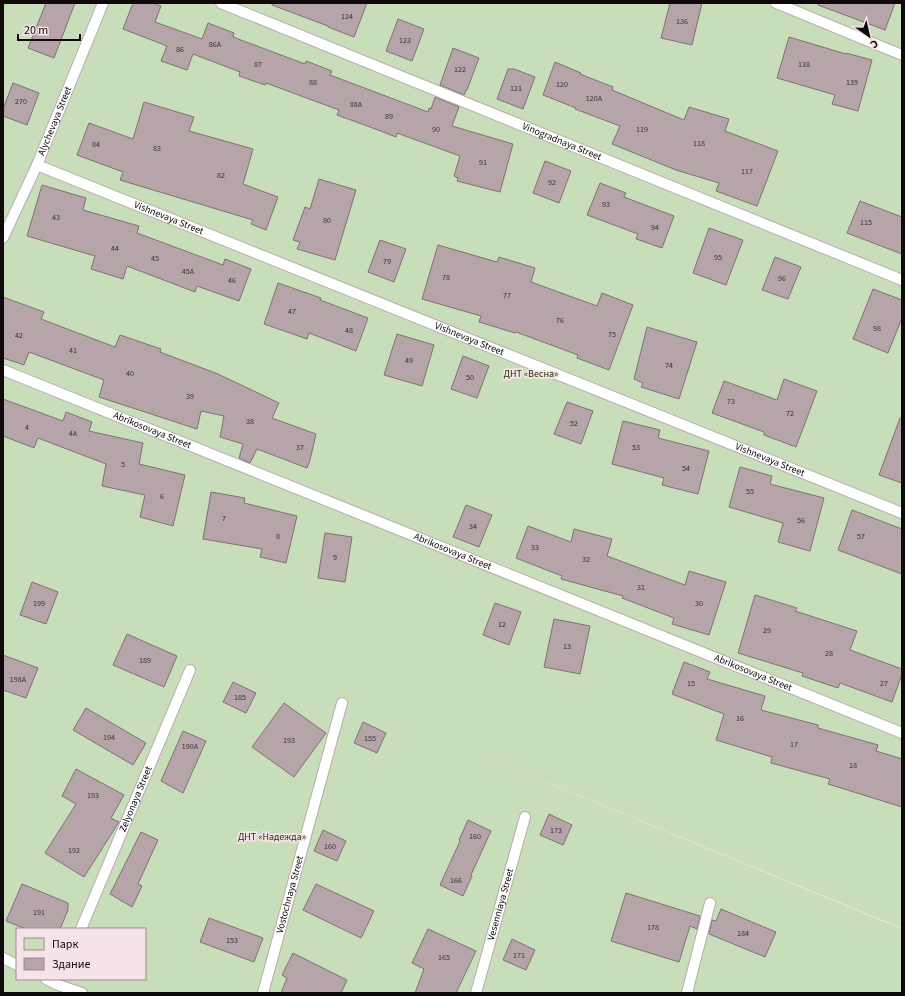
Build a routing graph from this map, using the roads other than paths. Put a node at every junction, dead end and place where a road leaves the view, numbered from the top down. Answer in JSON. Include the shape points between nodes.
{"nodes":[{"id":1,"x":103,"y":3,"type":"edge"},
{"id":2,"x":221,"y":3,"type":"edge"},
{"id":3,"x":776,"y":3,"type":"edge"},
{"id":4,"x":902,"y":55,"type":"edge"},
{"id":5,"x":37,"y":165,"type":"junction"},
{"id":6,"x":3,"y":238,"type":"edge"},
{"id":7,"x":902,"y":280,"type":"edge"},
{"id":8,"x":3,"y":370,"type":"edge"},
{"id":9,"x":902,"y":513,"type":"edge"},
{"id":10,"x":190,"y":670,"type":"dead end"},
{"id":11,"x":342,"y":703,"type":"dead end"},
{"id":12,"x":902,"y":732,"type":"edge"},
{"id":13,"x":525,"y":817,"type":"dead end"},
{"id":14,"x":710,"y":903,"type":"dead end"},
{"id":15,"x":81,"y":928,"type":"edge"},
{"id":16,"x":3,"y":958,"type":"edge"},
{"id":17,"x":16,"y":964,"type":"edge"},
{"id":18,"x":59,"y":982,"type":"edge"},
{"id":19,"x":82,"y":993,"type":"edge"},
{"id":20,"x":263,"y":993,"type":"edge"},
{"id":21,"x":476,"y":993,"type":"edge"},
{"id":22,"x":687,"y":993,"type":"edge"}],
"edges":[{"from":1,"to":5,"type":"lane","name":"Alychevaya Street"},
{"from":2,"to":7,"type":"lane","name":"Vinogradnaya Street"},
{"from":3,"to":4,"type":"lane"},
{"from":5,"to":6,"type":"lane","name":"Alychevaya Street"},
{"from":5,"to":9,"type":"lane","name":"Vishnevaya Street"},
{"from":8,"to":12,"type":"lane","name":"Abrikosovaya Street"},
{"from":10,"to":15,"type":"lane","name":"Zelyonaya Street"},
{"from":11,"to":20,"type":"lane","name":"Vostochnaya Street"},
{"from":13,"to":21,"type":"lane","name":"Vesenniaya Street"},
{"from":14,"to":22,"type":"lane"},
{"from":16,"to":17,"type":"lane"},
{"from":18,"to":19,"type":"lane"}]}
